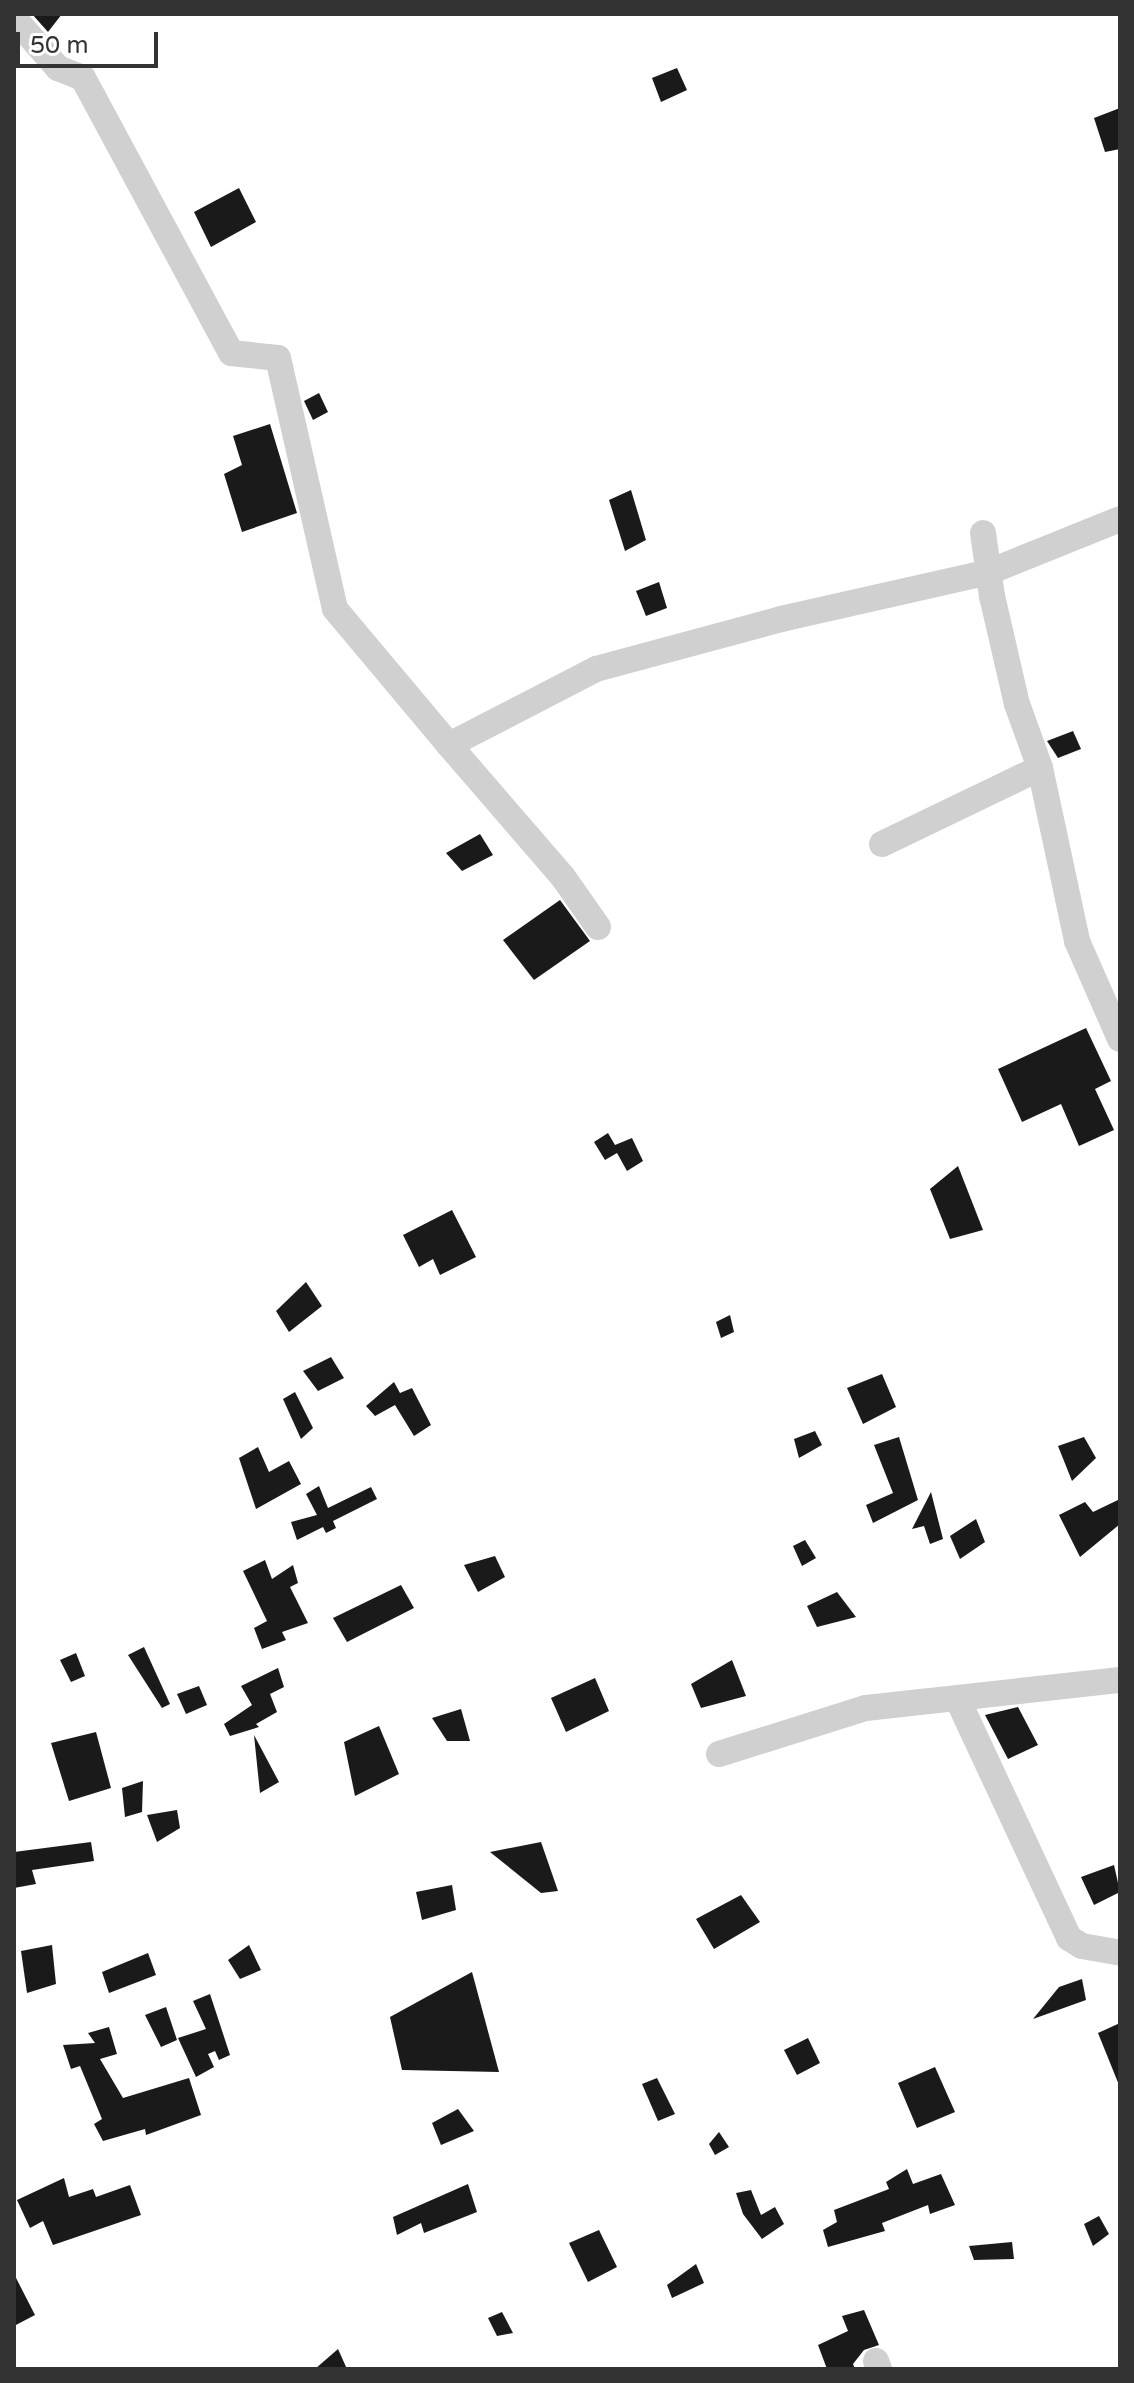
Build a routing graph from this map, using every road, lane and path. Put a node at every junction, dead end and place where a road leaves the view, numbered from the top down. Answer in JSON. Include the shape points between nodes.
{"nodes":[{"id":1,"x":14,"y":18,"type":"edge"},
{"id":2,"x":1120,"y":519,"type":"edge"},
{"id":3,"x":983,"y":533,"type":"dead end"},
{"id":4,"x":989,"y":572,"type":"junction"},
{"id":5,"x":449,"y":745,"type":"junction"},
{"id":6,"x":1040,"y":768,"type":"junction"},
{"id":7,"x":882,"y":844,"type":"dead end"},
{"id":8,"x":598,"y":927,"type":"dead end"},
{"id":9,"x":1120,"y":1039,"type":"edge"},
{"id":10,"x":1120,"y":1680,"type":"edge"},
{"id":11,"x":958,"y":1700,"type":"junction"},
{"id":12,"x":719,"y":1754,"type":"dead end"},
{"id":13,"x":1120,"y":1953,"type":"edge"}],
"edges":[{"from":1,"to":5,"type":"street","via":[[58,68],[83,78],[231,353],[278,358],[335,609]]},
{"from":2,"to":4,"type":"street"},
{"from":3,"to":4,"type":"street"},
{"from":4,"to":5,"type":"street","via":[[781,619],[596,669]]},
{"from":4,"to":6,"type":"street","via":[[1017,704]]},
{"from":5,"to":8,"type":"street","via":[[563,877]]},
{"from":6,"to":7,"type":"street"},
{"from":6,"to":9,"type":"street","via":[[1077,941]]},
{"from":10,"to":11,"type":"street"},
{"from":11,"to":12,"type":"street","via":[[866,1708]]},
{"from":11,"to":13,"type":"street","via":[[1069,1938],[1082,1946]]}]}
